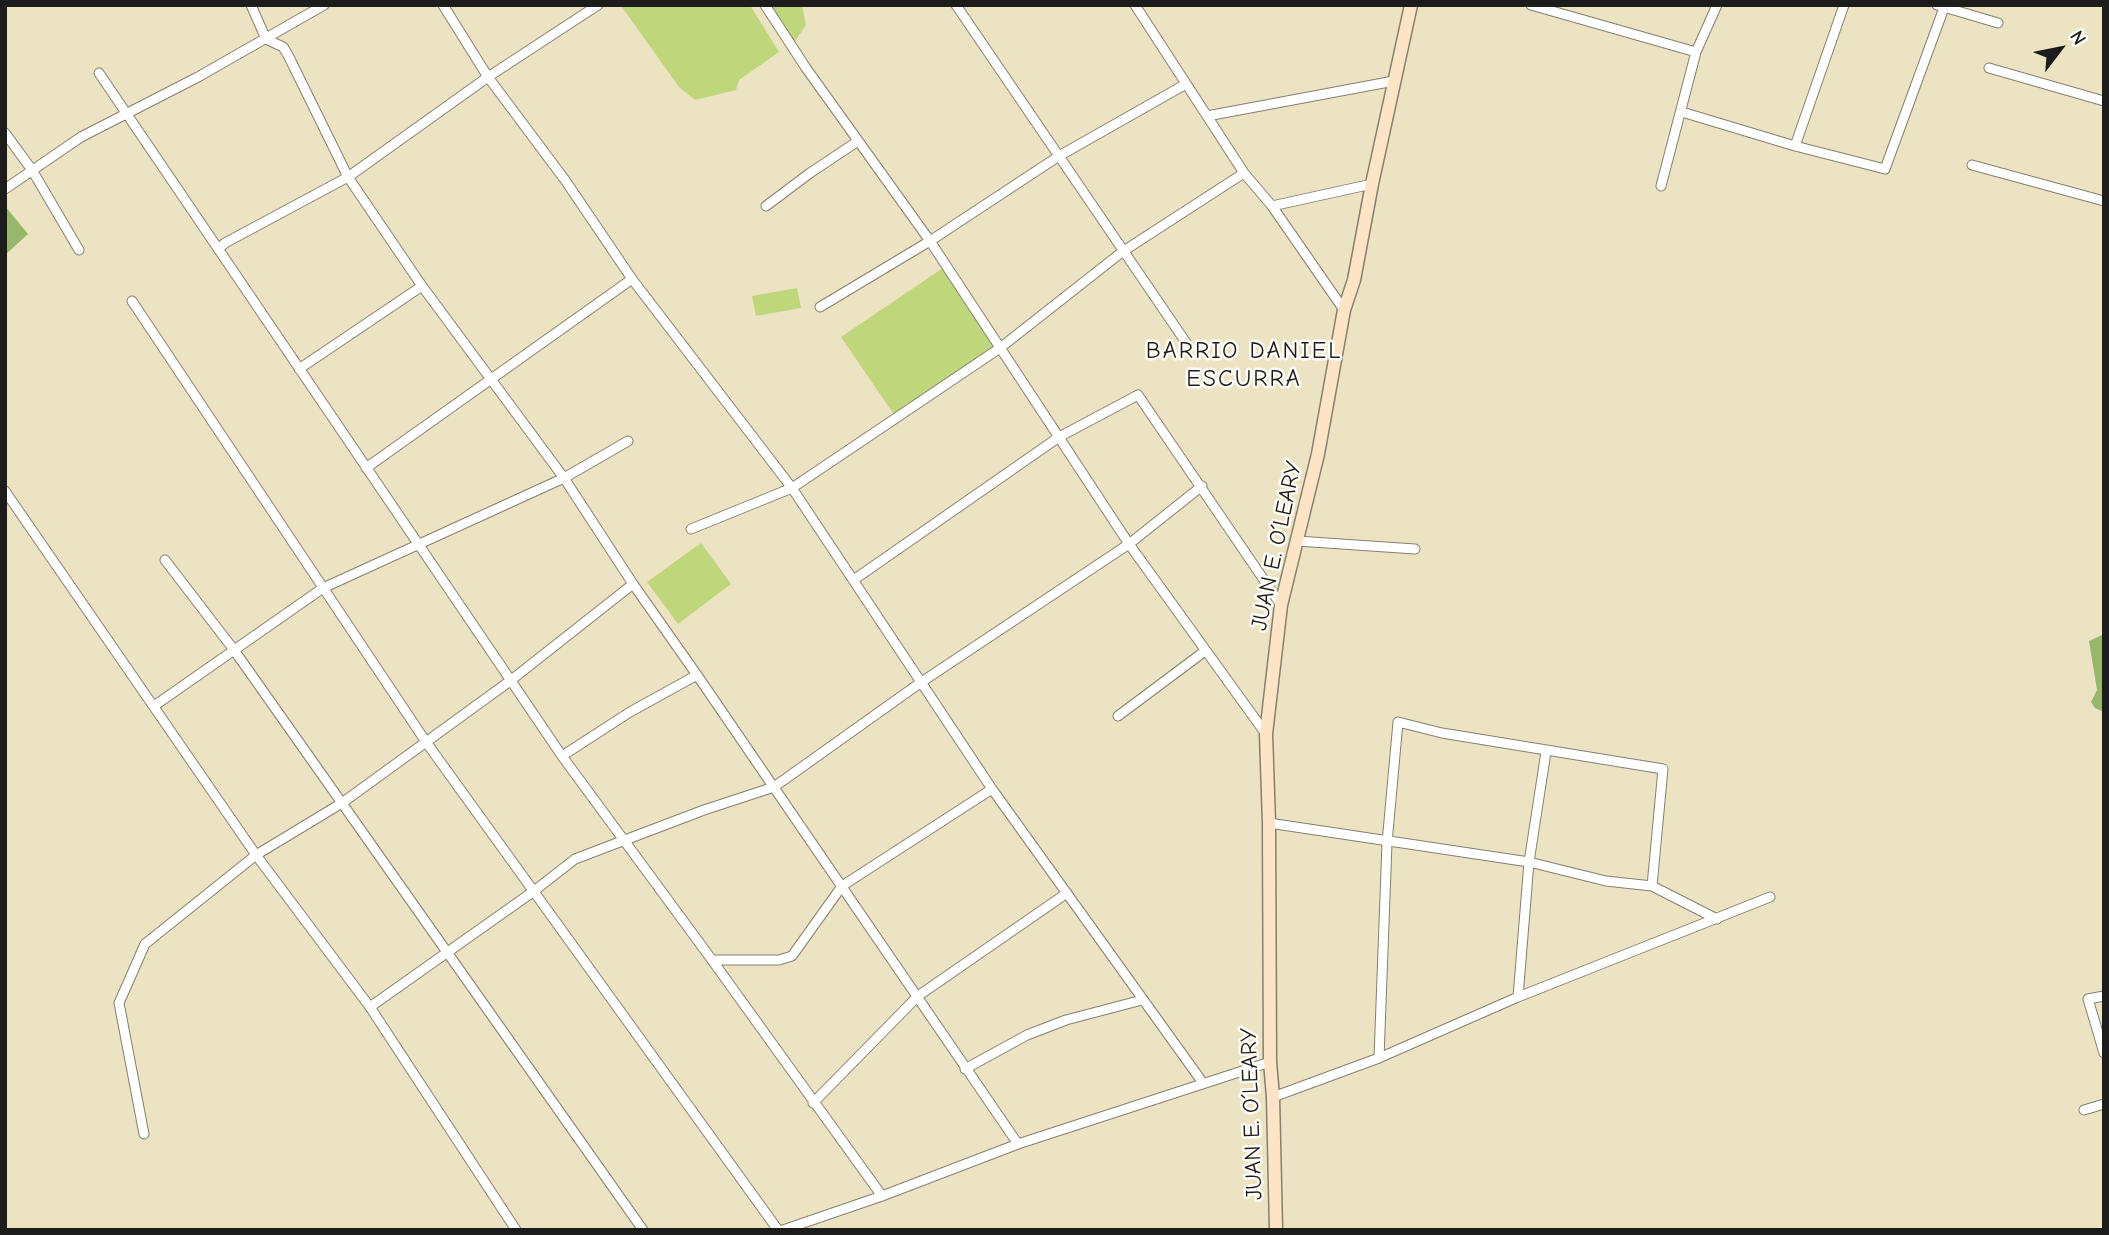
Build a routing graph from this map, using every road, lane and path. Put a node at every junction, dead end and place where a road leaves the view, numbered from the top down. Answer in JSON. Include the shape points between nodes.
{"nodes":[{"id":1,"x":251,"y":5,"type":"edge"},
{"id":2,"x":324,"y":5,"type":"edge"},
{"id":3,"x":443,"y":5,"type":"edge"},
{"id":4,"x":598,"y":5,"type":"edge"},
{"id":5,"x":765,"y":5,"type":"edge"},
{"id":6,"x":957,"y":5,"type":"edge"},
{"id":7,"x":1135,"y":5,"type":"edge"},
{"id":8,"x":1411,"y":5,"type":"edge"},
{"id":9,"x":1531,"y":5,"type":"edge"},
{"id":10,"x":1717,"y":5,"type":"edge"},
{"id":11,"x":1843,"y":5,"type":"edge"},
{"id":12,"x":1942,"y":6,"type":"edge"},
{"id":13,"x":1998,"y":23,"type":"dead end"},
{"id":14,"x":266,"y":39,"type":"junction"},
{"id":15,"x":1696,"y":52,"type":"junction"},
{"id":16,"x":1989,"y":68,"type":"dead end"},
{"id":17,"x":99,"y":73,"type":"dead end"},
{"id":18,"x":488,"y":77,"type":"junction"},
{"id":19,"x":1394,"y":81,"type":"junction"},
{"id":20,"x":1186,"y":84,"type":"junction"},
{"id":21,"x":2104,"y":101,"type":"edge"},
{"id":22,"x":1682,"y":112,"type":"junction"},
{"id":23,"x":126,"y":113,"type":"junction"},
{"id":24,"x":1207,"y":116,"type":"junction"},
{"id":25,"x":5,"y":133,"type":"edge"},
{"id":26,"x":858,"y":141,"type":"junction"},
{"id":27,"x":1795,"y":146,"type":"junction"},
{"id":28,"x":1059,"y":156,"type":"junction"},
{"id":29,"x":1972,"y":165,"type":"dead end"},
{"id":30,"x":32,"y":170,"type":"junction"},
{"id":31,"x":1244,"y":173,"type":"junction"},
{"id":32,"x":348,"y":177,"type":"junction"},
{"id":33,"x":1372,"y":184,"type":"junction"},
{"id":34,"x":1661,"y":186,"type":"dead end"},
{"id":35,"x":5,"y":189,"type":"edge"},
{"id":36,"x":2104,"y":201,"type":"edge"},
{"id":37,"x":766,"y":206,"type":"dead end"},
{"id":38,"x":1272,"y":206,"type":"junction"},
{"id":39,"x":930,"y":241,"type":"junction"},
{"id":40,"x":218,"y":249,"type":"junction"},
{"id":41,"x":79,"y":250,"type":"dead end"},
{"id":42,"x":1122,"y":252,"type":"junction"},
{"id":43,"x":632,"y":279,"type":"junction"},
{"id":44,"x":422,"y":286,"type":"junction"},
{"id":45,"x":132,"y":301,"type":"dead end"},
{"id":46,"x":820,"y":307,"type":"dead end"},
{"id":47,"x":1344,"y":310,"type":"junction"},
{"id":48,"x":1187,"y":344,"type":"dead end"},
{"id":49,"x":1000,"y":348,"type":"junction"},
{"id":50,"x":299,"y":369,"type":"junction"},
{"id":51,"x":491,"y":380,"type":"junction"},
{"id":52,"x":1059,"y":437,"type":"junction"},
{"id":53,"x":628,"y":441,"type":"dead end"},
{"id":54,"x":366,"y":468,"type":"junction"},
{"id":55,"x":564,"y":478,"type":"junction"},
{"id":56,"x":1202,"y":486,"type":"junction"},
{"id":57,"x":792,"y":488,"type":"junction"},
{"id":58,"x":5,"y":491,"type":"edge"},
{"id":59,"x":691,"y":529,"type":"dead end"},
{"id":60,"x":1297,"y":541,"type":"junction"},
{"id":61,"x":1129,"y":544,"type":"junction"},
{"id":62,"x":418,"y":545,"type":"junction"},
{"id":63,"x":1415,"y":548,"type":"dead end"},
{"id":64,"x":164,"y":560,"type":"dead end"},
{"id":65,"x":855,"y":579,"type":"junction"},
{"id":66,"x":632,"y":584,"type":"junction"},
{"id":67,"x":323,"y":588,"type":"junction"},
{"id":68,"x":1281,"y":605,"type":"junction"},
{"id":69,"x":234,"y":650,"type":"junction"},
{"id":70,"x":1205,"y":651,"type":"junction"},
{"id":71,"x":697,"y":675,"type":"junction"},
{"id":72,"x":510,"y":681,"type":"junction"},
{"id":73,"x":920,"y":683,"type":"junction"},
{"id":74,"x":154,"y":706,"type":"junction"},
{"id":75,"x":1118,"y":716,"type":"dead end"},
{"id":76,"x":1266,"y":734,"type":"junction"},
{"id":77,"x":426,"y":742,"type":"junction"},
{"id":78,"x":1546,"y":752,"type":"junction"},
{"id":79,"x":562,"y":756,"type":"junction"},
{"id":80,"x":774,"y":787,"type":"junction"},
{"id":81,"x":992,"y":789,"type":"junction"},
{"id":82,"x":342,"y":803,"type":"junction"},
{"id":83,"x":1269,"y":823,"type":"junction"},
{"id":84,"x":623,"y":841,"type":"junction"},
{"id":85,"x":1387,"y":843,"type":"junction"},
{"id":86,"x":256,"y":855,"type":"junction"},
{"id":87,"x":1529,"y":862,"type":"junction"},
{"id":88,"x":842,"y":886,"type":"junction"},
{"id":89,"x":1652,"y":886,"type":"junction"},
{"id":90,"x":534,"y":891,"type":"junction"},
{"id":91,"x":1067,"y":892,"type":"junction"},
{"id":92,"x":1770,"y":897,"type":"dead end"},
{"id":93,"x":1717,"y":919,"type":"junction"},
{"id":94,"x":448,"y":953,"type":"junction"},
{"id":95,"x":712,"y":960,"type":"junction"},
{"id":96,"x":918,"y":996,"type":"junction"},
{"id":97,"x":2104,"y":996,"type":"edge"},
{"id":98,"x":1518,"y":997,"type":"junction"},
{"id":99,"x":1142,"y":1000,"type":"junction"},
{"id":100,"x":370,"y":1007,"type":"junction"},
{"id":101,"x":2104,"y":1054,"type":"edge"},
{"id":102,"x":1379,"y":1058,"type":"junction"},
{"id":103,"x":1270,"y":1062,"type":"junction"},
{"id":104,"x":965,"y":1069,"type":"junction"},
{"id":105,"x":1203,"y":1083,"type":"junction"},
{"id":106,"x":1273,"y":1097,"type":"junction"},
{"id":107,"x":813,"y":1102,"type":"junction"},
{"id":108,"x":2104,"y":1104,"type":"edge"},
{"id":109,"x":2084,"y":1110,"type":"dead end"},
{"id":110,"x":144,"y":1134,"type":"dead end"},
{"id":111,"x":1018,"y":1144,"type":"junction"},
{"id":112,"x":882,"y":1196,"type":"junction"},
{"id":113,"x":516,"y":1230,"type":"edge"},
{"id":114,"x":643,"y":1230,"type":"edge"},
{"id":115,"x":781,"y":1230,"type":"edge"},
{"id":116,"x":1276,"y":1230,"type":"edge"}],
"edges":[{"from":1,"to":14,"type":"street"},
{"from":2,"to":14,"type":"street"},
{"from":3,"to":18,"type":"street"},
{"from":4,"to":18,"type":"street"},
{"from":5,"to":26,"type":"street"},
{"from":6,"to":28,"type":"street"},
{"from":7,"to":20,"type":"street"},
{"from":8,"to":19,"type":"street","name":"JUAN E. O´LEARY"},
{"from":9,"to":15,"type":"street"},
{"from":10,"to":15,"type":"street"},
{"from":11,"to":27,"type":"street"},
{"from":12,"to":13,"type":"street"},
{"from":12,"to":27,"type":"street","via":[[1885,169]]},
{"from":14,"to":23,"type":"street"},
{"from":14,"to":32,"type":"street","via":[[283,47]]},
{"from":15,"to":22,"type":"street"},
{"from":16,"to":21,"type":"street"},
{"from":17,"to":23,"type":"street"},
{"from":18,"to":32,"type":"street"},
{"from":18,"to":43,"type":"street"},
{"from":19,"to":24,"type":"street"},
{"from":19,"to":33,"type":"street","name":"JUAN E. O´LEARY"},
{"from":20,"to":24,"type":"street"},
{"from":20,"to":28,"type":"street"},
{"from":22,"to":27,"type":"street"},
{"from":22,"to":34,"type":"street"},
{"from":23,"to":30,"type":"street"},
{"from":23,"to":40,"type":"street"},
{"from":24,"to":31,"type":"street"},
{"from":25,"to":30,"type":"street"},
{"from":26,"to":37,"type":"street"},
{"from":26,"to":39,"type":"street"},
{"from":28,"to":39,"type":"street"},
{"from":28,"to":42,"type":"street"},
{"from":29,"to":36,"type":"street"},
{"from":30,"to":35,"type":"street"},
{"from":30,"to":41,"type":"street"},
{"from":31,"to":38,"type":"street"},
{"from":31,"to":42,"type":"street"},
{"from":32,"to":40,"type":"street"},
{"from":32,"to":44,"type":"street"},
{"from":33,"to":38,"type":"street"},
{"from":33,"to":47,"type":"street","name":"JUAN E. O´LEARY"},
{"from":38,"to":47,"type":"street"},
{"from":39,"to":46,"type":"street"},
{"from":39,"to":49,"type":"street"},
{"from":40,"to":50,"type":"street"},
{"from":42,"to":48,"type":"street"},
{"from":42,"to":49,"type":"street"},
{"from":43,"to":51,"type":"street"},
{"from":43,"to":57,"type":"street"},
{"from":44,"to":50,"type":"street"},
{"from":44,"to":51,"type":"street"},
{"from":45,"to":67,"type":"street"},
{"from":47,"to":60,"type":"street","name":"JUAN E. O´LEARY"},
{"from":49,"to":52,"type":"street"},
{"from":49,"to":57,"type":"street"},
{"from":50,"to":54,"type":"street"},
{"from":51,"to":54,"type":"street"},
{"from":51,"to":55,"type":"street"},
{"from":52,"to":56,"type":"street","via":[[1138,394]]},
{"from":52,"to":61,"type":"street"},
{"from":52,"to":65,"type":"street"},
{"from":53,"to":55,"type":"street"},
{"from":54,"to":62,"type":"street"},
{"from":55,"to":62,"type":"street"},
{"from":55,"to":66,"type":"street"},
{"from":56,"to":61,"type":"street"},
{"from":56,"to":68,"type":"street"},
{"from":57,"to":59,"type":"street"},
{"from":57,"to":65,"type":"street"},
{"from":58,"to":74,"type":"street"},
{"from":60,"to":63,"type":"street"},
{"from":60,"to":68,"type":"street","name":"JUAN E. O´LEARY"},
{"from":61,"to":70,"type":"street"},
{"from":61,"to":73,"type":"street"},
{"from":62,"to":67,"type":"street"},
{"from":62,"to":72,"type":"street"},
{"from":64,"to":69,"type":"street"},
{"from":65,"to":73,"type":"street"},
{"from":66,"to":71,"type":"street"},
{"from":66,"to":72,"type":"street"},
{"from":67,"to":69,"type":"street"},
{"from":67,"to":77,"type":"street"},
{"from":68,"to":76,"type":"street","name":"JUAN E. O´LEARY"},
{"from":69,"to":74,"type":"street"},
{"from":69,"to":82,"type":"street"},
{"from":70,"to":75,"type":"street"},
{"from":70,"to":76,"type":"street"},
{"from":71,"to":79,"type":"street"},
{"from":71,"to":80,"type":"street"},
{"from":72,"to":77,"type":"street"},
{"from":72,"to":79,"type":"street"},
{"from":73,"to":80,"type":"street"},
{"from":73,"to":81,"type":"street"},
{"from":74,"to":86,"type":"street"},
{"from":76,"to":83,"type":"street","name":"JUAN E. O´LEARY"},
{"from":77,"to":82,"type":"street"},
{"from":77,"to":90,"type":"street"},
{"from":78,"to":85,"type":"street","via":[[1398,722]]},
{"from":78,"to":87,"type":"street"},
{"from":78,"to":89,"type":"street","via":[[1663,769]]},
{"from":79,"to":84,"type":"street"},
{"from":80,"to":84,"type":"street"},
{"from":80,"to":88,"type":"street"},
{"from":81,"to":88,"type":"street"},
{"from":81,"to":91,"type":"street"},
{"from":82,"to":86,"type":"street"},
{"from":82,"to":94,"type":"street"},
{"from":83,"to":85,"type":"street"},
{"from":83,"to":103,"type":"street","name":"JUAN E. O´LEARY"},
{"from":84,"to":90,"type":"street","via":[[575,859]]},
{"from":84,"to":95,"type":"street"},
{"from":85,"to":87,"type":"street"},
{"from":85,"to":102,"type":"street"},
{"from":86,"to":100,"type":"street"},
{"from":86,"to":110,"type":"street","via":[[145,944],[119,1003]]},
{"from":87,"to":89,"type":"street","via":[[1606,881]]},
{"from":87,"to":98,"type":"street"},
{"from":88,"to":95,"type":"street","via":[[792,956]]},
{"from":88,"to":96,"type":"street"},
{"from":89,"to":93,"type":"street"},
{"from":90,"to":94,"type":"street"},
{"from":90,"to":115,"type":"street"},
{"from":91,"to":96,"type":"street"},
{"from":91,"to":99,"type":"street"},
{"from":92,"to":93,"type":"street"},
{"from":93,"to":98,"type":"street"},
{"from":94,"to":100,"type":"street"},
{"from":94,"to":114,"type":"street"},
{"from":95,"to":107,"type":"street"},
{"from":96,"to":104,"type":"street"},
{"from":96,"to":107,"type":"street"},
{"from":97,"to":101,"type":"street","via":[[2088,999]]},
{"from":98,"to":102,"type":"street"},
{"from":99,"to":104,"type":"street","via":[[1027,1035]]},
{"from":99,"to":105,"type":"street"},
{"from":100,"to":113,"type":"street"},
{"from":102,"to":106,"type":"street"},
{"from":103,"to":105,"type":"street"},
{"from":103,"to":106,"type":"street","name":"JUAN E. O´LEARY"},
{"from":104,"to":111,"type":"street"},
{"from":105,"to":111,"type":"street"},
{"from":106,"to":116,"type":"street","name":"JUAN E. O´LEARY"},
{"from":107,"to":112,"type":"street"},
{"from":108,"to":109,"type":"street"},
{"from":111,"to":112,"type":"street"},
{"from":112,"to":115,"type":"street"}]}
